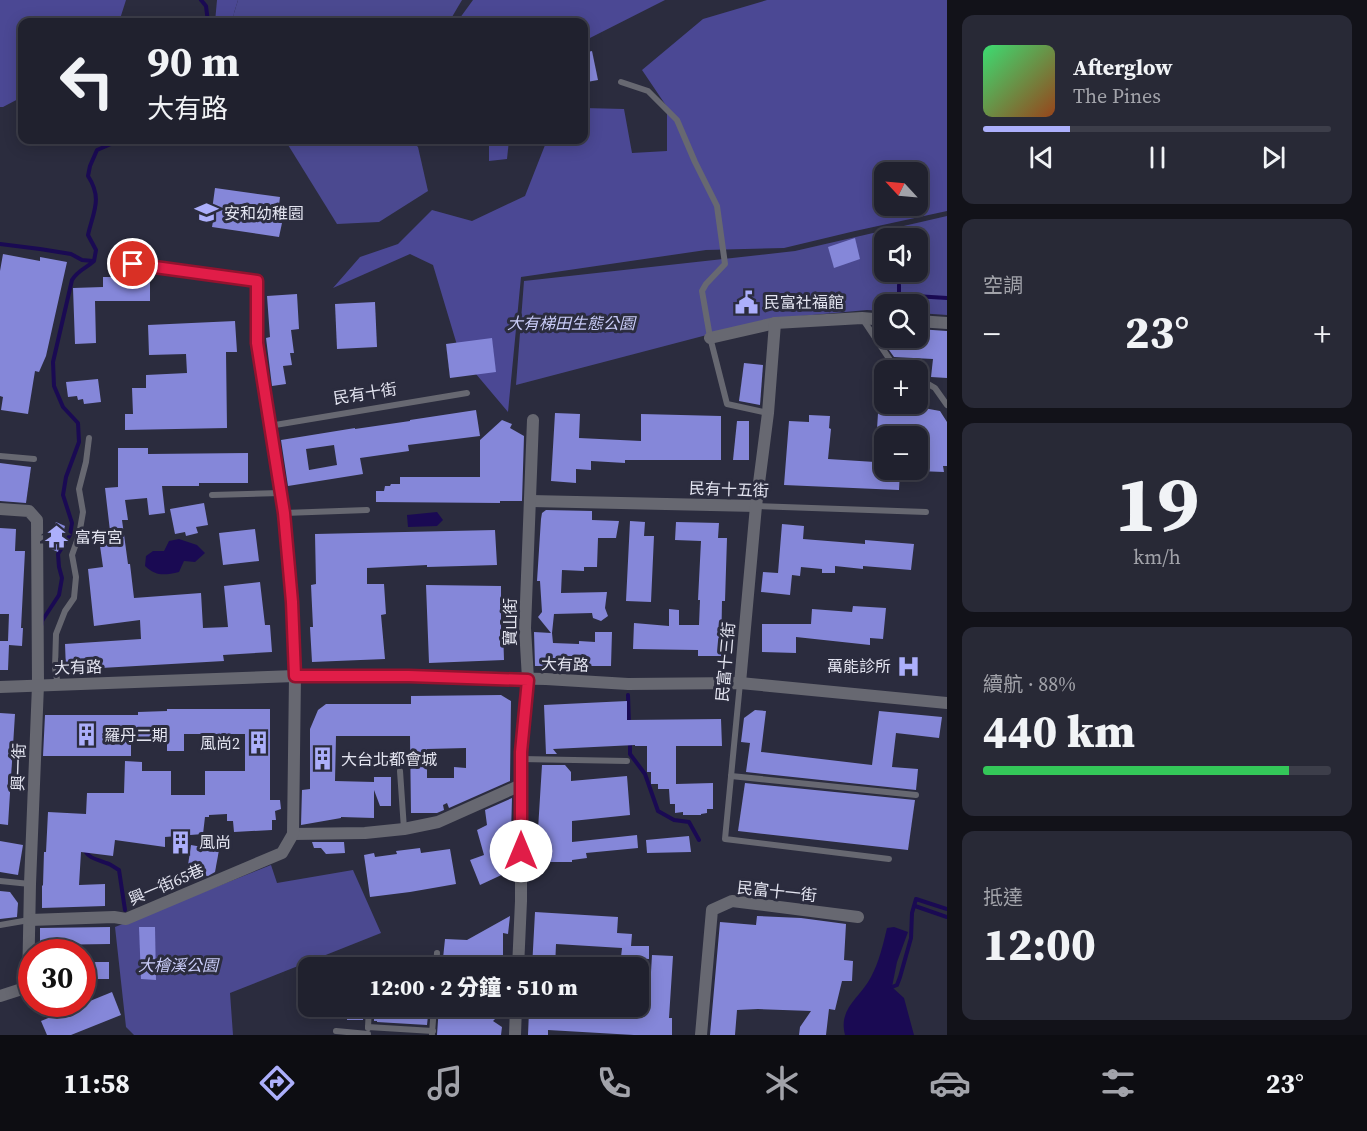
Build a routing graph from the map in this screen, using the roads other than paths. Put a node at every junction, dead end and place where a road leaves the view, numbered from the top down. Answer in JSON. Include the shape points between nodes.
{"nodes":[{"id":1,"x":621,"y":82,"type":"dead end"},
{"id":2,"x":133,"y":264,"type":"dead end"},
{"id":3,"x":862,"y":318,"type":"junction"},
{"id":4,"x":874,"y":319,"type":"edge"},
{"id":5,"x":928,"y":322,"type":"edge"},
{"id":6,"x":776,"y":323,"type":"junction"},
{"id":7,"x":947,"y":323,"type":"edge"},
{"id":8,"x":710,"y":338,"type":"junction"},
{"id":9,"x":890,"y":360,"type":"edge"},
{"id":10,"x":928,"y":384,"type":"edge"},
{"id":11,"x":467,"y":393,"type":"dead end"},
{"id":12,"x":947,"y":405,"type":"edge"},
{"id":13,"x":768,"y":413,"type":"junction"},
{"id":14,"x":533,"y":420,"type":"dead end"},
{"id":15,"x":269,"y":426,"type":"junction"},
{"id":16,"x":89,"y":438,"type":"dead end"},
{"id":17,"x":0,"y":456,"type":"edge"},
{"id":18,"x":34,"y":459,"type":"dead end"},
{"id":19,"x":280,"y":493,"type":"junction"},
{"id":20,"x":212,"y":495,"type":"dead end"},
{"id":21,"x":531,"y":501,"type":"junction"},
{"id":22,"x":756,"y":506,"type":"junction"},
{"id":23,"x":0,"y":509,"type":"edge"},
{"id":24,"x":367,"y":510,"type":"dead end"},
{"id":25,"x":284,"y":513,"type":"junction"},
{"id":26,"x":926,"y":513,"type":"dead end"},
{"id":27,"x":295,"y":676,"type":"junction"},
{"id":28,"x":528,"y":680,"type":"junction"},
{"id":29,"x":740,"y":683,"type":"junction"},
{"id":30,"x":38,"y":685,"type":"junction"},
{"id":31,"x":58,"y":685,"type":"junction"},
{"id":32,"x":0,"y":687,"type":"edge"},
{"id":33,"x":947,"y":703,"type":"edge"},
{"id":34,"x":521,"y":759,"type":"junction"},
{"id":35,"x":627,"y":761,"type":"dead end"},
{"id":36,"x":400,"y":771,"type":"dead end"},
{"id":37,"x":731,"y":776,"type":"junction"},
{"id":38,"x":521,"y":785,"type":"junction"},
{"id":39,"x":916,"y":795,"type":"dead end"},
{"id":40,"x":404,"y":829,"type":"junction"},
{"id":41,"x":293,"y":834,"type":"junction"},
{"id":42,"x":889,"y":859,"type":"dead end"},
{"id":43,"x":0,"y":881,"type":"edge"},
{"id":44,"x":30,"y":884,"type":"junction"},
{"id":45,"x":858,"y":917,"type":"dead end"},
{"id":46,"x":30,"y":920,"type":"junction"},
{"id":47,"x":0,"y":925,"type":"edge"},
{"id":48,"x":437,"y":952,"type":"dead end"},
{"id":49,"x":437,"y":957,"type":"edge"},
{"id":50,"x":518,"y":957,"type":"edge"},
{"id":51,"x":0,"y":996,"type":"edge"},
{"id":52,"x":369,"y":1017,"type":"edge"},
{"id":53,"x":434,"y":1017,"type":"edge"},
{"id":54,"x":516,"y":1017,"type":"edge"},
{"id":55,"x":336,"y":1031,"type":"dead end"},
{"id":56,"x":368,"y":1032,"type":"edge"},
{"id":57,"x":433,"y":1033,"type":"edge"},
{"id":58,"x":515,"y":1035,"type":"edge"},
{"id":59,"x":701,"y":1035,"type":"edge"}],
"edges":[{"from":1,"to":8,"type":"lane","via":[[648,91],[677,120],[717,206],[724,264],[702,291]]},
{"from":2,"to":15,"type":"street","via":[[257,281],[257,343]]},
{"from":3,"to":4,"type":"street"},
{"from":3,"to":6,"type":"street"},
{"from":3,"to":9,"type":"lane"},
{"from":5,"to":7,"type":"street"},
{"from":6,"to":8,"type":"street"},
{"from":6,"to":13,"type":"street","name":"民富十三街"},
{"from":8,"to":13,"type":"lane","via":[[727,404]]},
{"from":10,"to":12,"type":"lane"},
{"from":11,"to":15,"type":"lane","name":"民有十街"},
{"from":13,"to":22,"type":"street","name":"民富十三街"},
{"from":14,"to":21,"type":"street","name":"寶山街"},
{"from":15,"to":19,"type":"street"},
{"from":16,"to":31,"type":"lane","via":[[79,489],[83,512],[72,555],[74,598],[56,634]]},
{"from":17,"to":18,"type":"lane"},
{"from":19,"to":20,"type":"lane"},
{"from":19,"to":25,"type":"street"},
{"from":21,"to":22,"type":"street","name":"民有十五街"},
{"from":21,"to":28,"type":"street","name":"寶山街","via":[[525,628]]},
{"from":22,"to":26,"type":"lane","name":"民有十五街"},
{"from":22,"to":29,"type":"street","name":"民富十三街"},
{"from":23,"to":30,"type":"street","name":"興一街","via":[[28,511],[37,520]]},
{"from":24,"to":25,"type":"lane"},
{"from":25,"to":27,"type":"street"},
{"from":27,"to":28,"type":"street","name":"大有路"},
{"from":27,"to":31,"type":"street","name":"大有路"},
{"from":27,"to":41,"type":"street"},
{"from":28,"to":29,"type":"street","name":"大有路"},
{"from":28,"to":34,"type":"street","name":"寶山街"},
{"from":29,"to":33,"type":"street","name":"大有路"},
{"from":29,"to":37,"type":"lane","name":"民富十三街"},
{"from":30,"to":31,"type":"street","name":"大有路"},
{"from":30,"to":32,"type":"street","name":"大有路"},
{"from":30,"to":44,"type":"street","name":"興一街"},
{"from":34,"to":35,"type":"lane"},
{"from":34,"to":38,"type":"street","name":"寶山街"},
{"from":36,"to":40,"type":"lane"},
{"from":37,"to":39,"type":"lane"},
{"from":37,"to":42,"type":"lane","name":"民富十三街","via":[[725,839]]},
{"from":38,"to":40,"type":"street","via":[[438,822]]},
{"from":38,"to":50,"type":"street","name":"寶山街"},
{"from":40,"to":41,"type":"street"},
{"from":41,"to":46,"type":"street","name":"興一街65巷","via":[[282,853],[126,919]]},
{"from":43,"to":44,"type":"lane"},
{"from":44,"to":46,"type":"street","name":"興一街"},
{"from":45,"to":59,"type":"street","name":"民富十一街","via":[[732,901],[712,910]]},
{"from":46,"to":47,"type":"lane","name":"興一街65巷"},
{"from":46,"to":51,"type":"street","name":"興一街","via":[[28,987]]},
{"from":48,"to":49,"type":"lane"},
{"from":52,"to":56,"type":"lane"},
{"from":53,"to":57,"type":"lane"},
{"from":54,"to":58,"type":"street"},
{"from":55,"to":56,"type":"lane"},
{"from":56,"to":57,"type":"lane"}]}
